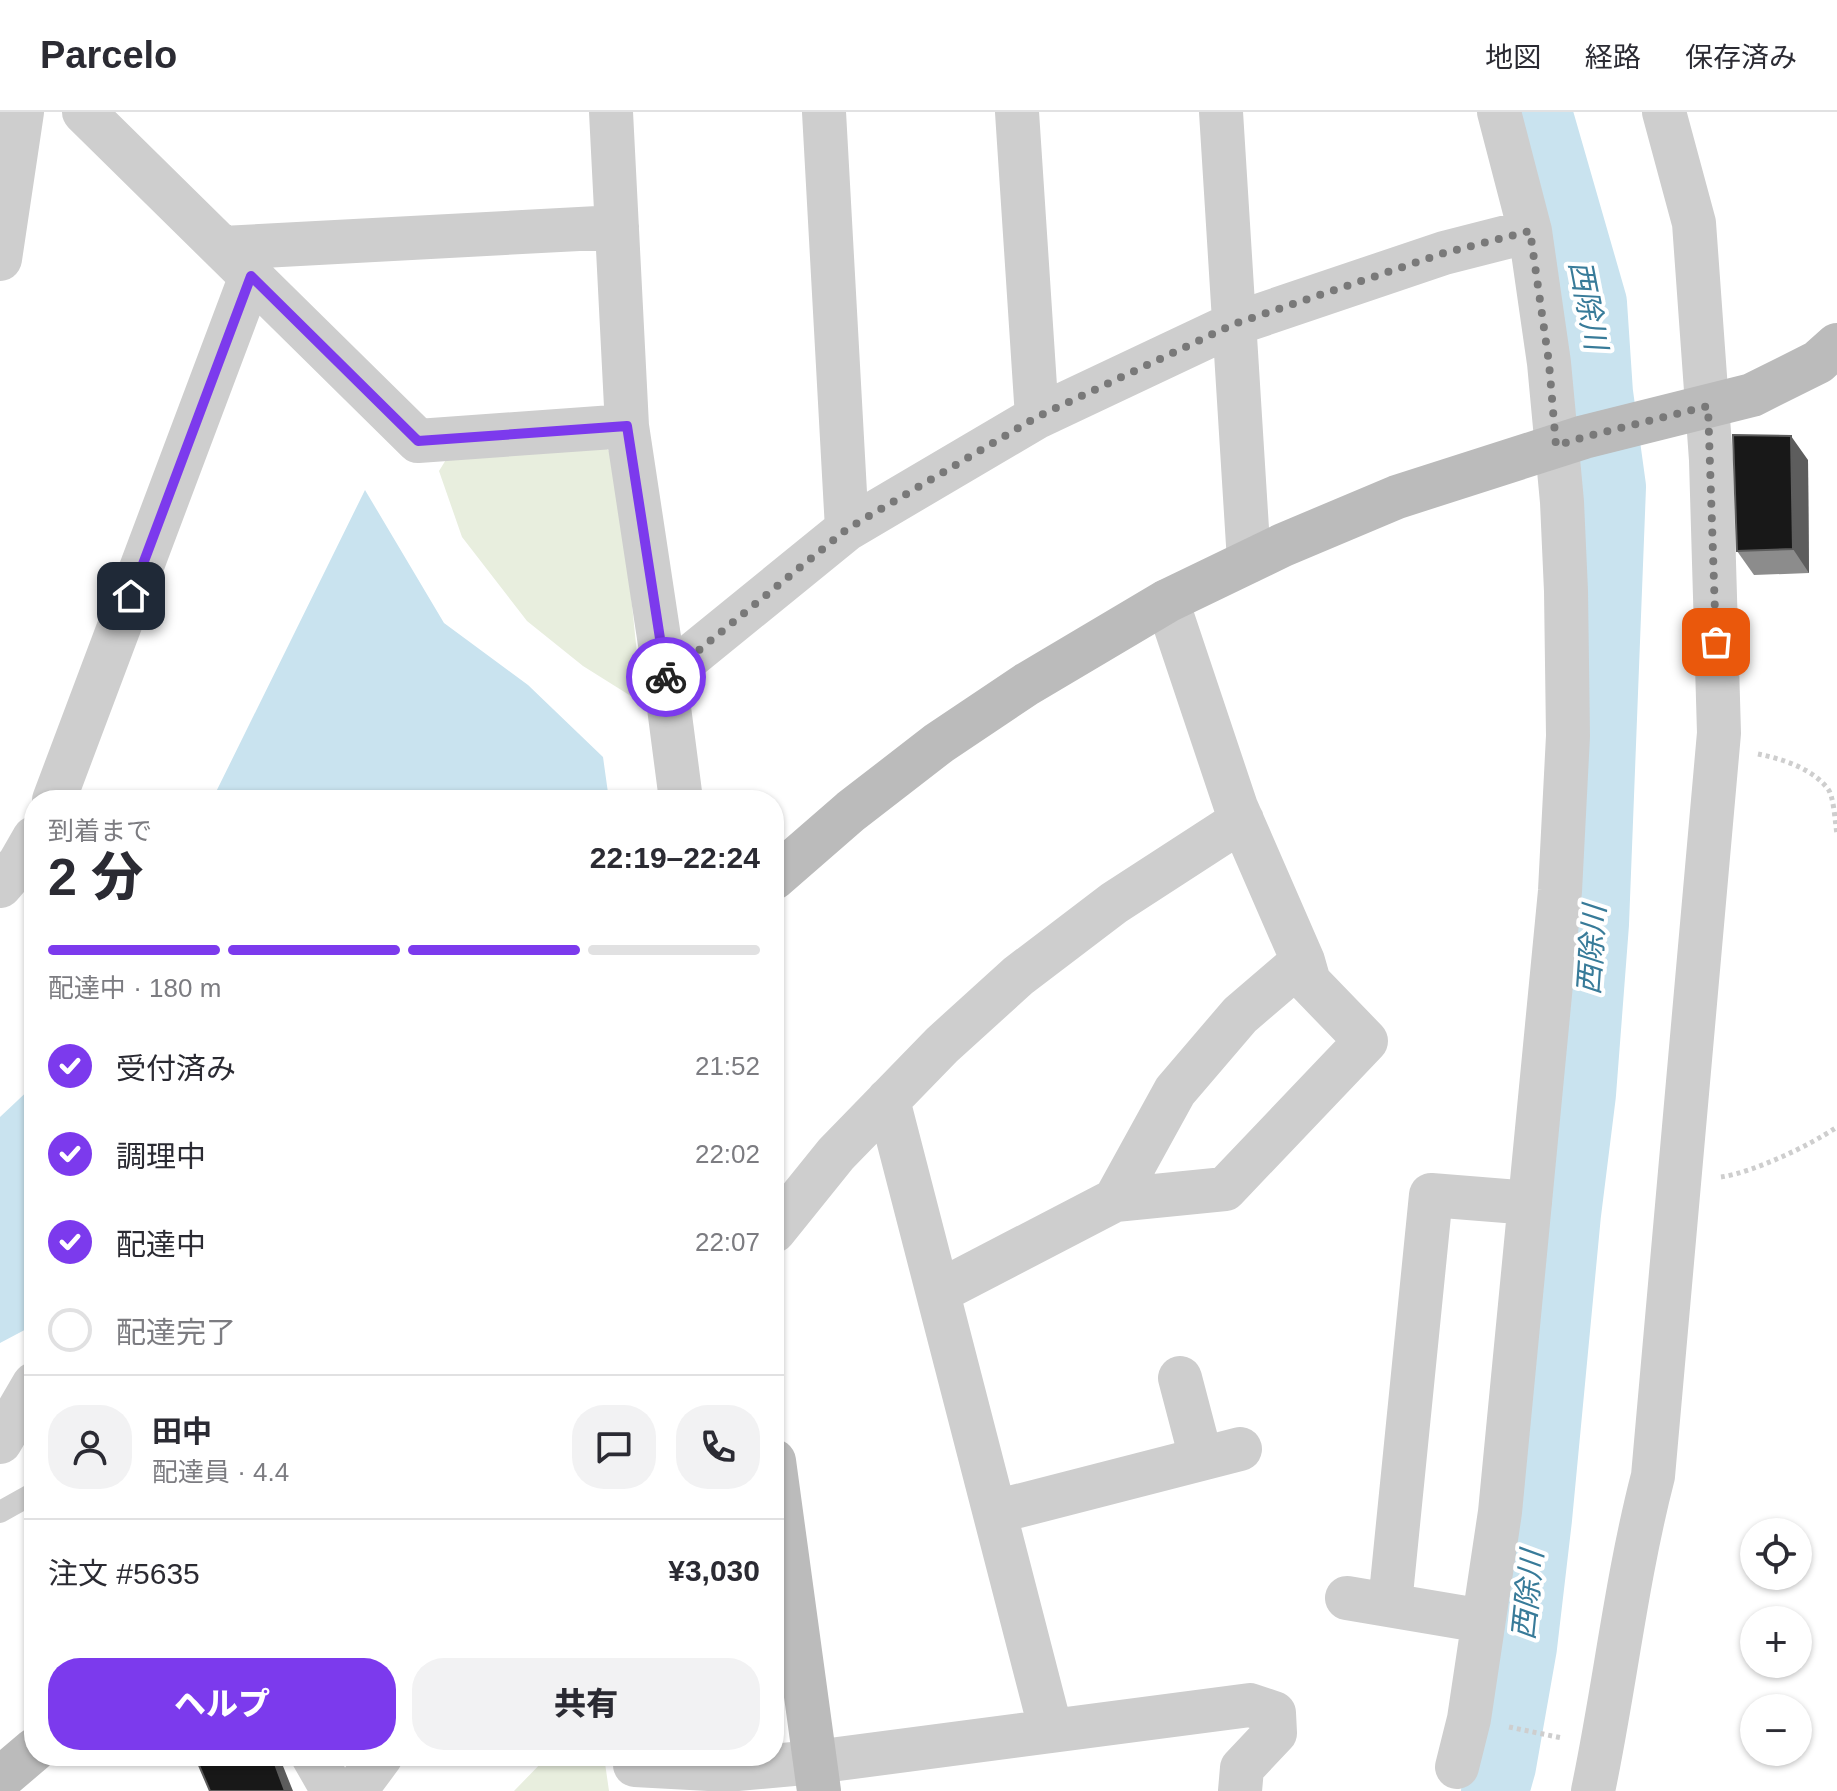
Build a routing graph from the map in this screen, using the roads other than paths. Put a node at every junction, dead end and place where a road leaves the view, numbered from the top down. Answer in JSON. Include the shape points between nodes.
{"nodes":[{"id":1,"x":22,"y":112,"type":"edge"},
{"id":2,"x":84,"y":112,"type":"edge"},
{"id":3,"x":611,"y":112,"type":"edge"},
{"id":4,"x":824,"y":112,"type":"edge"},
{"id":5,"x":1017,"y":112,"type":"edge"},
{"id":6,"x":1499,"y":112,"type":"edge"},
{"id":7,"x":1664,"y":112,"type":"edge"},
{"id":8,"x":1228,"y":114,"type":"edge"},
{"id":9,"x":617,"y":227,"type":"junction"},
{"id":10,"x":1530,"y":231,"type":"junction"},
{"id":11,"x":0,"y":259,"type":"edge"},
{"id":12,"x":237,"y":262,"type":"junction"},
{"id":13,"x":1234,"y":324,"type":"junction"},
{"id":14,"x":1837,"y":345,"type":"edge"},
{"id":15,"x":1700,"y":408,"type":"junction"},
{"id":16,"x":1037,"y":417,"type":"junction"},
{"id":17,"x":627,"y":426,"type":"junction"},
{"id":18,"x":1566,"y":443,"type":"junction"},
{"id":19,"x":847,"y":529,"type":"junction"},
{"id":20,"x":1249,"y":561,"type":"junction"},
{"id":21,"x":1167,"y":601,"type":"junction"},
{"id":22,"x":665,"y":677,"type":"junction"},
{"id":23,"x":57,"y":790,"type":"edge"},
{"id":24,"x":680,"y":790,"type":"edge"},
{"id":25,"x":1242,"y":820,"type":"junction"},
{"id":26,"x":24,"y":855,"type":"edge"},
{"id":27,"x":784,"y":869,"type":"edge"},
{"id":28,"x":0,"y":886,"type":"edge"},
{"id":29,"x":1303,"y":961,"type":"junction"},
{"id":30,"x":888,"y":1100,"type":"junction"},
{"id":31,"x":1115,"y":1200,"type":"junction"},
{"id":32,"x":1530,"y":1203,"type":"junction"},
{"id":33,"x":784,"y":1219,"type":"edge"},
{"id":34,"x":938,"y":1292,"type":"junction"},
{"id":35,"x":1180,"y":1378,"type":"dead end"},
{"id":36,"x":24,"y":1401,"type":"edge"},
{"id":37,"x":0,"y":1442,"type":"edge"},
{"id":38,"x":24,"y":1499,"type":"edge"},
{"id":39,"x":0,"y":1512,"type":"edge"},
{"id":40,"x":995,"y":1512,"type":"junction"},
{"id":41,"x":784,"y":1534,"type":"edge"},
{"id":42,"x":1347,"y":1598,"type":"dead end"},
{"id":43,"x":1390,"y":1604,"type":"junction"},
{"id":44,"x":1483,"y":1621,"type":"junction"},
{"id":45,"x":1051,"y":1731,"type":"junction"},
{"id":46,"x":24,"y":1759,"type":"edge"},
{"id":47,"x":319,"y":1766,"type":"edge"},
{"id":48,"x":374,"y":1766,"type":"edge"},
{"id":49,"x":1457,"y":1767,"type":"dead end"},
{"id":50,"x":636,"y":1771,"type":"edge"},
{"id":51,"x":817,"y":1777,"type":"edge"},
{"id":52,"x":0,"y":1779,"type":"edge"},
{"id":53,"x":333,"y":1791,"type":"edge"},
{"id":54,"x":355,"y":1791,"type":"edge"},
{"id":55,"x":1240,"y":1791,"type":"edge"},
{"id":56,"x":1593,"y":1791,"type":"edge"}],
"edges":[{"from":1,"to":11,"type":"street"},
{"from":2,"to":12,"type":"street"},
{"from":3,"to":9,"type":"street"},
{"from":4,"to":19,"type":"street"},
{"from":5,"to":16,"type":"street"},
{"from":6,"to":10,"type":"street"},
{"from":7,"to":15,"type":"street","via":[[1694,223]]},
{"from":8,"to":13,"type":"street"},
{"from":9,"to":12,"type":"street"},
{"from":9,"to":17,"type":"street"},
{"from":10,"to":13,"type":"street","via":[[1444,253]]},
{"from":10,"to":18,"type":"street"},
{"from":12,"to":17,"type":"street","via":[[418,441]]},
{"from":12,"to":23,"type":"street"},
{"from":13,"to":16,"type":"street"},
{"from":13,"to":20,"type":"street"},
{"from":14,"to":15,"type":"street","via":[[1818,362],[1752,395]]},
{"from":15,"to":18,"type":"street"},
{"from":15,"to":56,"type":"street","via":[[1712,475],[1719,733],[1653,1476],[1638,1533]]},
{"from":16,"to":19,"type":"street"},
{"from":17,"to":22,"type":"street"},
{"from":18,"to":20,"type":"street","via":[[1397,497]]},
{"from":18,"to":32,"type":"street","via":[[1562,502],[1568,736],[1560,891]]},
{"from":19,"to":22,"type":"street"},
{"from":20,"to":21,"type":"street"},
{"from":21,"to":25,"type":"street"},
{"from":21,"to":27,"type":"street","via":[[939,743]]},
{"from":22,"to":24,"type":"street"},
{"from":25,"to":29,"type":"street"},
{"from":25,"to":30,"type":"street","via":[[1114,903],[1018,976]]},
{"from":26,"to":28,"type":"street"},
{"from":29,"to":31,"type":"street","via":[[1240,1015],[1175,1091]]},
{"from":29,"to":31,"type":"street","via":[[1309,982],[1366,1041],[1225,1189]]},
{"from":30,"to":33,"type":"street"},
{"from":30,"to":34,"type":"street"},
{"from":31,"to":34,"type":"street"},
{"from":32,"to":43,"type":"street","via":[[1431,1195]]},
{"from":32,"to":44,"type":"street","via":[[1500,1512]]},
{"from":34,"to":40,"type":"street"},
{"from":35,"to":40,"type":"street","via":[[1220,1453]]},
{"from":36,"to":37,"type":"street"},
{"from":38,"to":39,"type":"lane"},
{"from":40,"to":45,"type":"street"},
{"from":41,"to":51,"type":"street"},
{"from":42,"to":43,"type":"street"},
{"from":43,"to":44,"type":"street"},
{"from":44,"to":49,"type":"street"},
{"from":45,"to":51,"type":"street"},
{"from":45,"to":55,"type":"street","via":[[1250,1705],[1274,1713],[1275,1733],[1242,1768]]},
{"from":46,"to":52,"type":"street"},
{"from":47,"to":53,"type":"street"},
{"from":48,"to":54,"type":"street"},
{"from":50,"to":51,"type":"street","via":[[727,1770]]}]}
